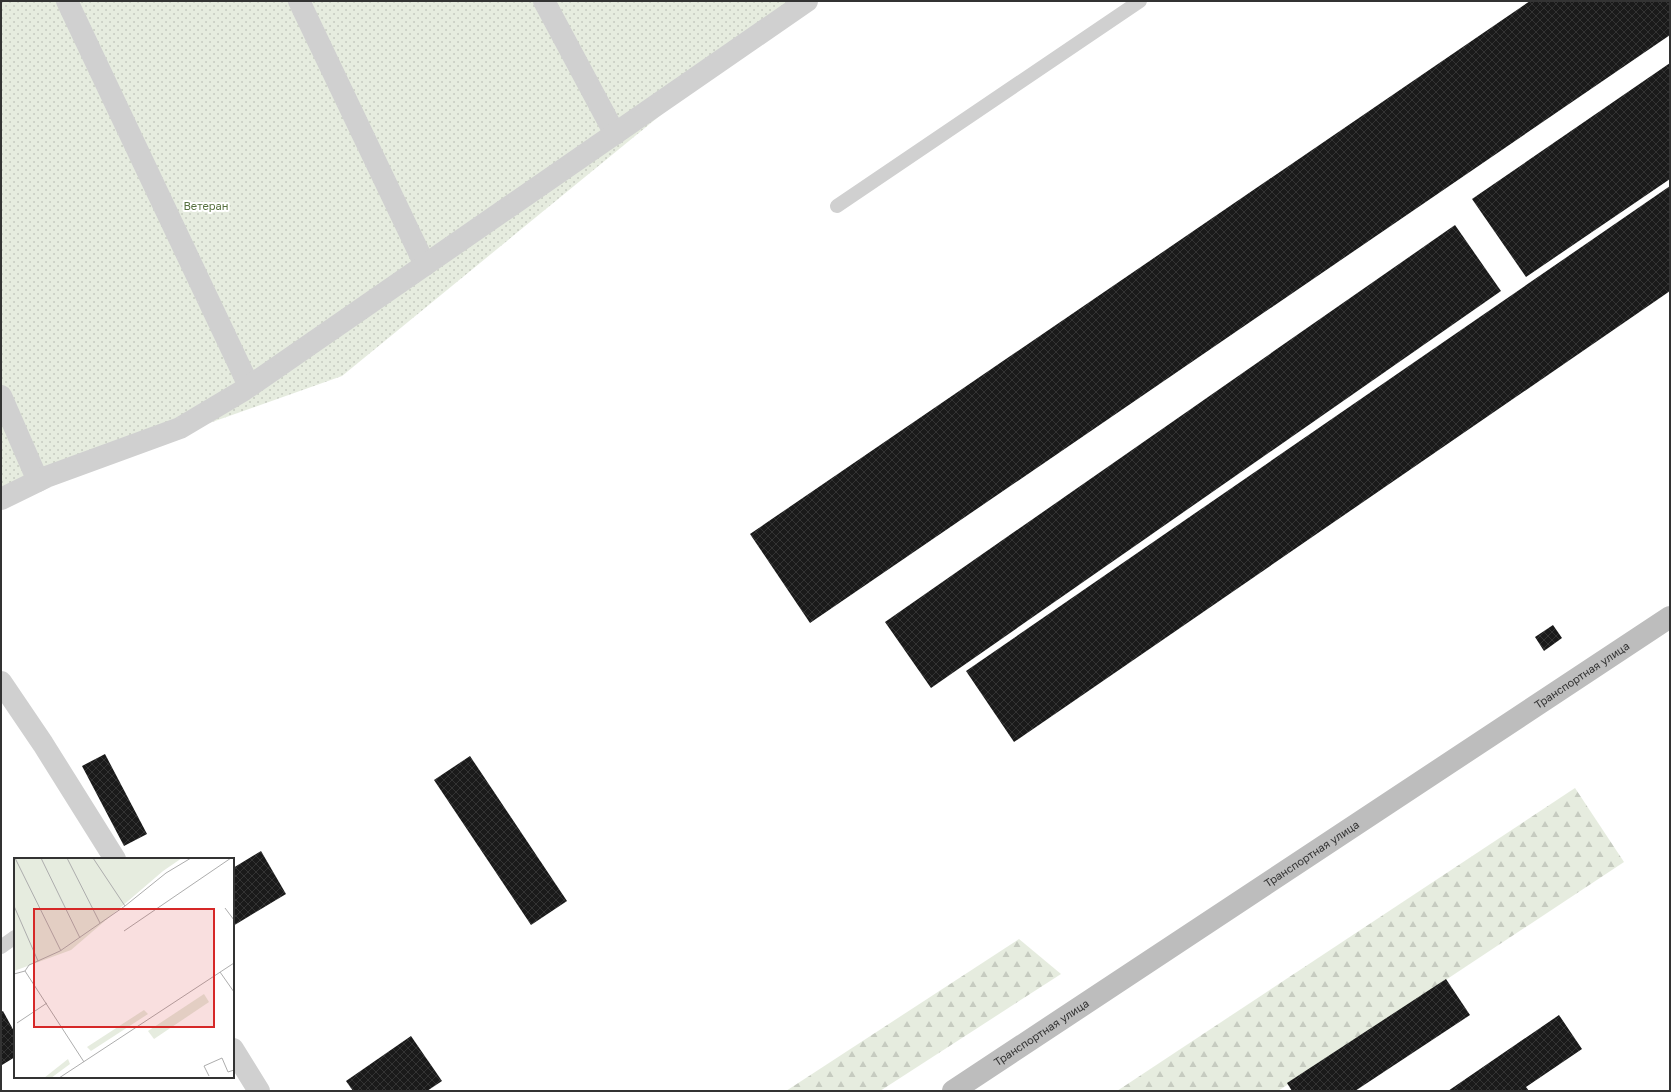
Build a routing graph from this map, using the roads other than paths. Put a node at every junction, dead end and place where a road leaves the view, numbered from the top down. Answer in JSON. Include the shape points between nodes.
{"nodes":[{"id":1,"x":67,"y":1,"type":"edge"},
{"id":2,"x":299,"y":1,"type":"edge"},
{"id":3,"x":544,"y":1,"type":"edge"},
{"id":4,"x":807,"y":1,"type":"edge"},
{"id":5,"x":1140,"y":1,"type":"edge"},
{"id":6,"x":615,"y":134,"type":"junction"},
{"id":7,"x":837,"y":206,"type":"dead end"},
{"id":8,"x":425,"y":265,"type":"junction"},
{"id":9,"x":250,"y":386,"type":"junction"},
{"id":10,"x":1,"y":396,"type":"edge"},
{"id":11,"x":38,"y":481,"type":"junction"},
{"id":12,"x":1,"y":499,"type":"edge"},
{"id":13,"x":1670,"y":617,"type":"edge"},
{"id":14,"x":1,"y":682,"type":"edge"},
{"id":15,"x":114,"y":858,"type":"edge"},
{"id":16,"x":14,"y":938,"type":"edge"},
{"id":17,"x":1,"y":947,"type":"edge"},
{"id":18,"x":234,"y":1051,"type":"edge"},
{"id":19,"x":259,"y":1091,"type":"edge"},
{"id":20,"x":953,"y":1091,"type":"edge"}],
"edges":[{"from":1,"to":9,"type":"street"},
{"from":2,"to":8,"type":"street"},
{"from":3,"to":6,"type":"street"},
{"from":4,"to":6,"type":"street"},
{"from":5,"to":7,"type":"lane"},
{"from":6,"to":8,"type":"street"},
{"from":8,"to":9,"type":"street"},
{"from":9,"to":11,"type":"street","via":[[180,428]]},
{"from":10,"to":11,"type":"street"},
{"from":11,"to":12,"type":"street"},
{"from":13,"to":20,"type":"main road","name":"Транспортная улица"},
{"from":14,"to":15,"type":"street"},
{"from":16,"to":17,"type":"lane"},
{"from":18,"to":19,"type":"street"}]}
